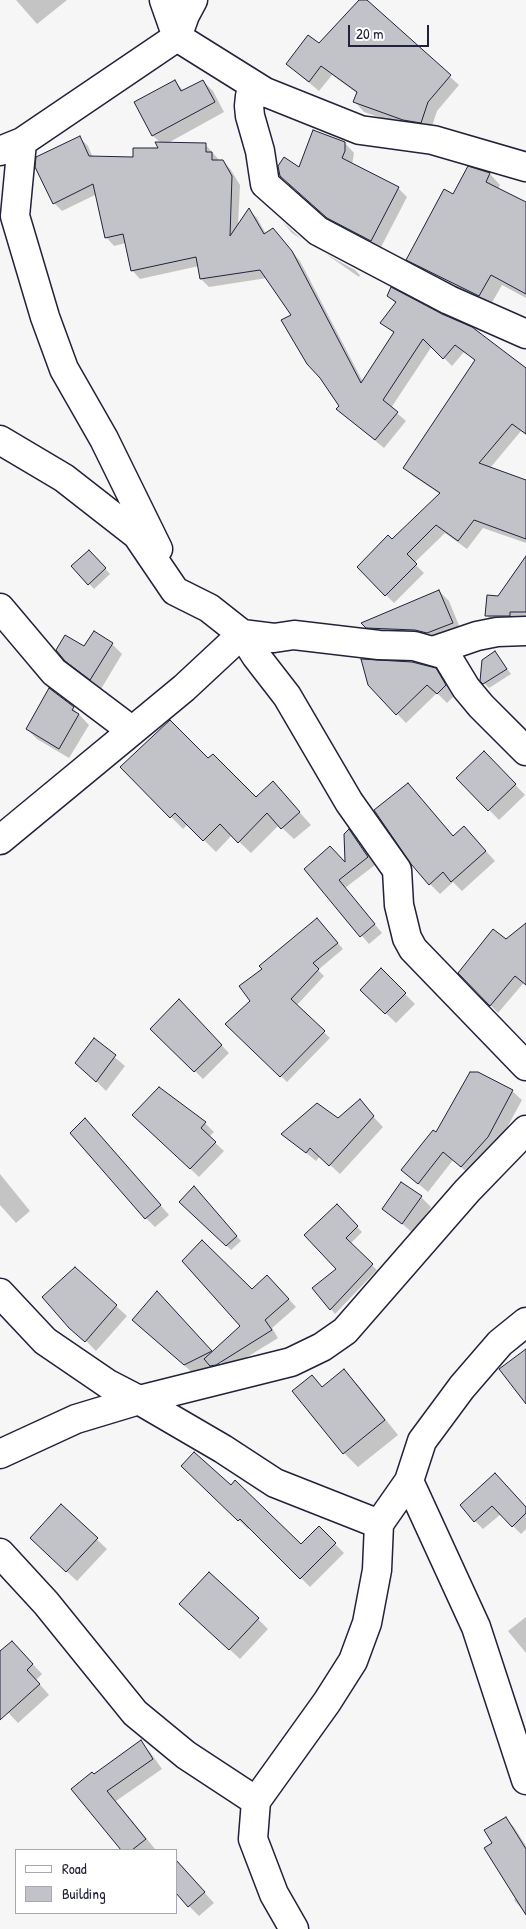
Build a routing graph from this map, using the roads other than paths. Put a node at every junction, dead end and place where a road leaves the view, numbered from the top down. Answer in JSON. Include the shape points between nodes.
{"nodes":[{"id":1,"x":164,"y":0,"type":"edge"},
{"id":2,"x":193,"y":0,"type":"edge"},
{"id":3,"x":177,"y":37,"type":"junction"},
{"id":4,"x":265,"y":92,"type":"junction"},
{"id":5,"x":11,"y":146,"type":"edge"},
{"id":6,"x":524,"y":162,"type":"edge"},
{"id":7,"x":526,"y":334,"type":"edge"},
{"id":8,"x":0,"y":440,"type":"edge"},
{"id":9,"x":175,"y":592,"type":"junction"},
{"id":10,"x":0,"y":608,"type":"edge"},
{"id":11,"x":526,"y":631,"type":"edge"},
{"id":12,"x":242,"y":634,"type":"junction"},
{"id":13,"x":433,"y":651,"type":"junction"},
{"id":14,"x":131,"y":730,"type":"junction"},
{"id":15,"x":526,"y":751,"type":"edge"},
{"id":16,"x":0,"y":840,"type":"edge"},
{"id":17,"x":526,"y":1066,"type":"edge"},
{"id":18,"x":526,"y":1130,"type":"edge"},
{"id":19,"x":0,"y":1293,"type":"edge"},
{"id":20,"x":526,"y":1322,"type":"edge"},
{"id":21,"x":138,"y":1400,"type":"junction"},
{"id":22,"x":0,"y":1454,"type":"edge"},
{"id":23,"x":409,"y":1481,"type":"junction"},
{"id":24,"x":379,"y":1524,"type":"junction"},
{"id":25,"x":0,"y":1553,"type":"edge"},
{"id":26,"x":526,"y":1780,"type":"edge"},
{"id":27,"x":256,"y":1801,"type":"junction"},
{"id":28,"x":294,"y":1929,"type":"edge"}],
"edges":[{"from":1,"to":3,"type":"street"},
{"from":2,"to":3,"type":"street"},
{"from":3,"to":4,"type":"street"},
{"from":3,"to":5,"type":"street"},
{"from":4,"to":6,"type":"street","via":[[360,130],[433,140]]},
{"from":4,"to":7,"type":"street","via":[[250,96],[249,106],[265,184],[318,231],[449,300]]},
{"from":5,"to":9,"type":"street","via":[[15,216],[64,369],[144,517]]},
{"from":8,"to":9,"type":"street","via":[[64,478],[137,536]]},
{"from":9,"to":12,"type":"street","via":[[209,608]]},
{"from":10,"to":14,"type":"street","via":[[54,672]]},
{"from":11,"to":13,"type":"street","via":[[476,636]]},
{"from":12,"to":13,"type":"street","via":[[414,646]]},
{"from":12,"to":14,"type":"street","via":[[184,688]]},
{"from":12,"to":17,"type":"street","via":[[287,696],[349,802],[397,870],[399,905],[407,938],[413,948]]},
{"from":13,"to":15,"type":"street","via":[[446,655],[481,706]]},
{"from":14,"to":16,"type":"street"},
{"from":18,"to":21,"type":"street","via":[[467,1191],[345,1331],[291,1362]]},
{"from":19,"to":21,"type":"street","via":[[45,1341],[108,1384]]},
{"from":20,"to":23,"type":"street","via":[[500,1343],[422,1441]]},
{"from":21,"to":22,"type":"street","via":[[76,1419]]},
{"from":21,"to":24,"type":"street","via":[[276,1483]]},
{"from":23,"to":24,"type":"street"},
{"from":23,"to":26,"type":"street","via":[[476,1627]]},
{"from":24,"to":27,"type":"street","via":[[377,1570],[368,1623],[352,1661],[327,1702]]},
{"from":25,"to":27,"type":"street","via":[[135,1713],[186,1755]]},
{"from":27,"to":28,"type":"street","via":[[253,1839],[274,1894]]}]}
